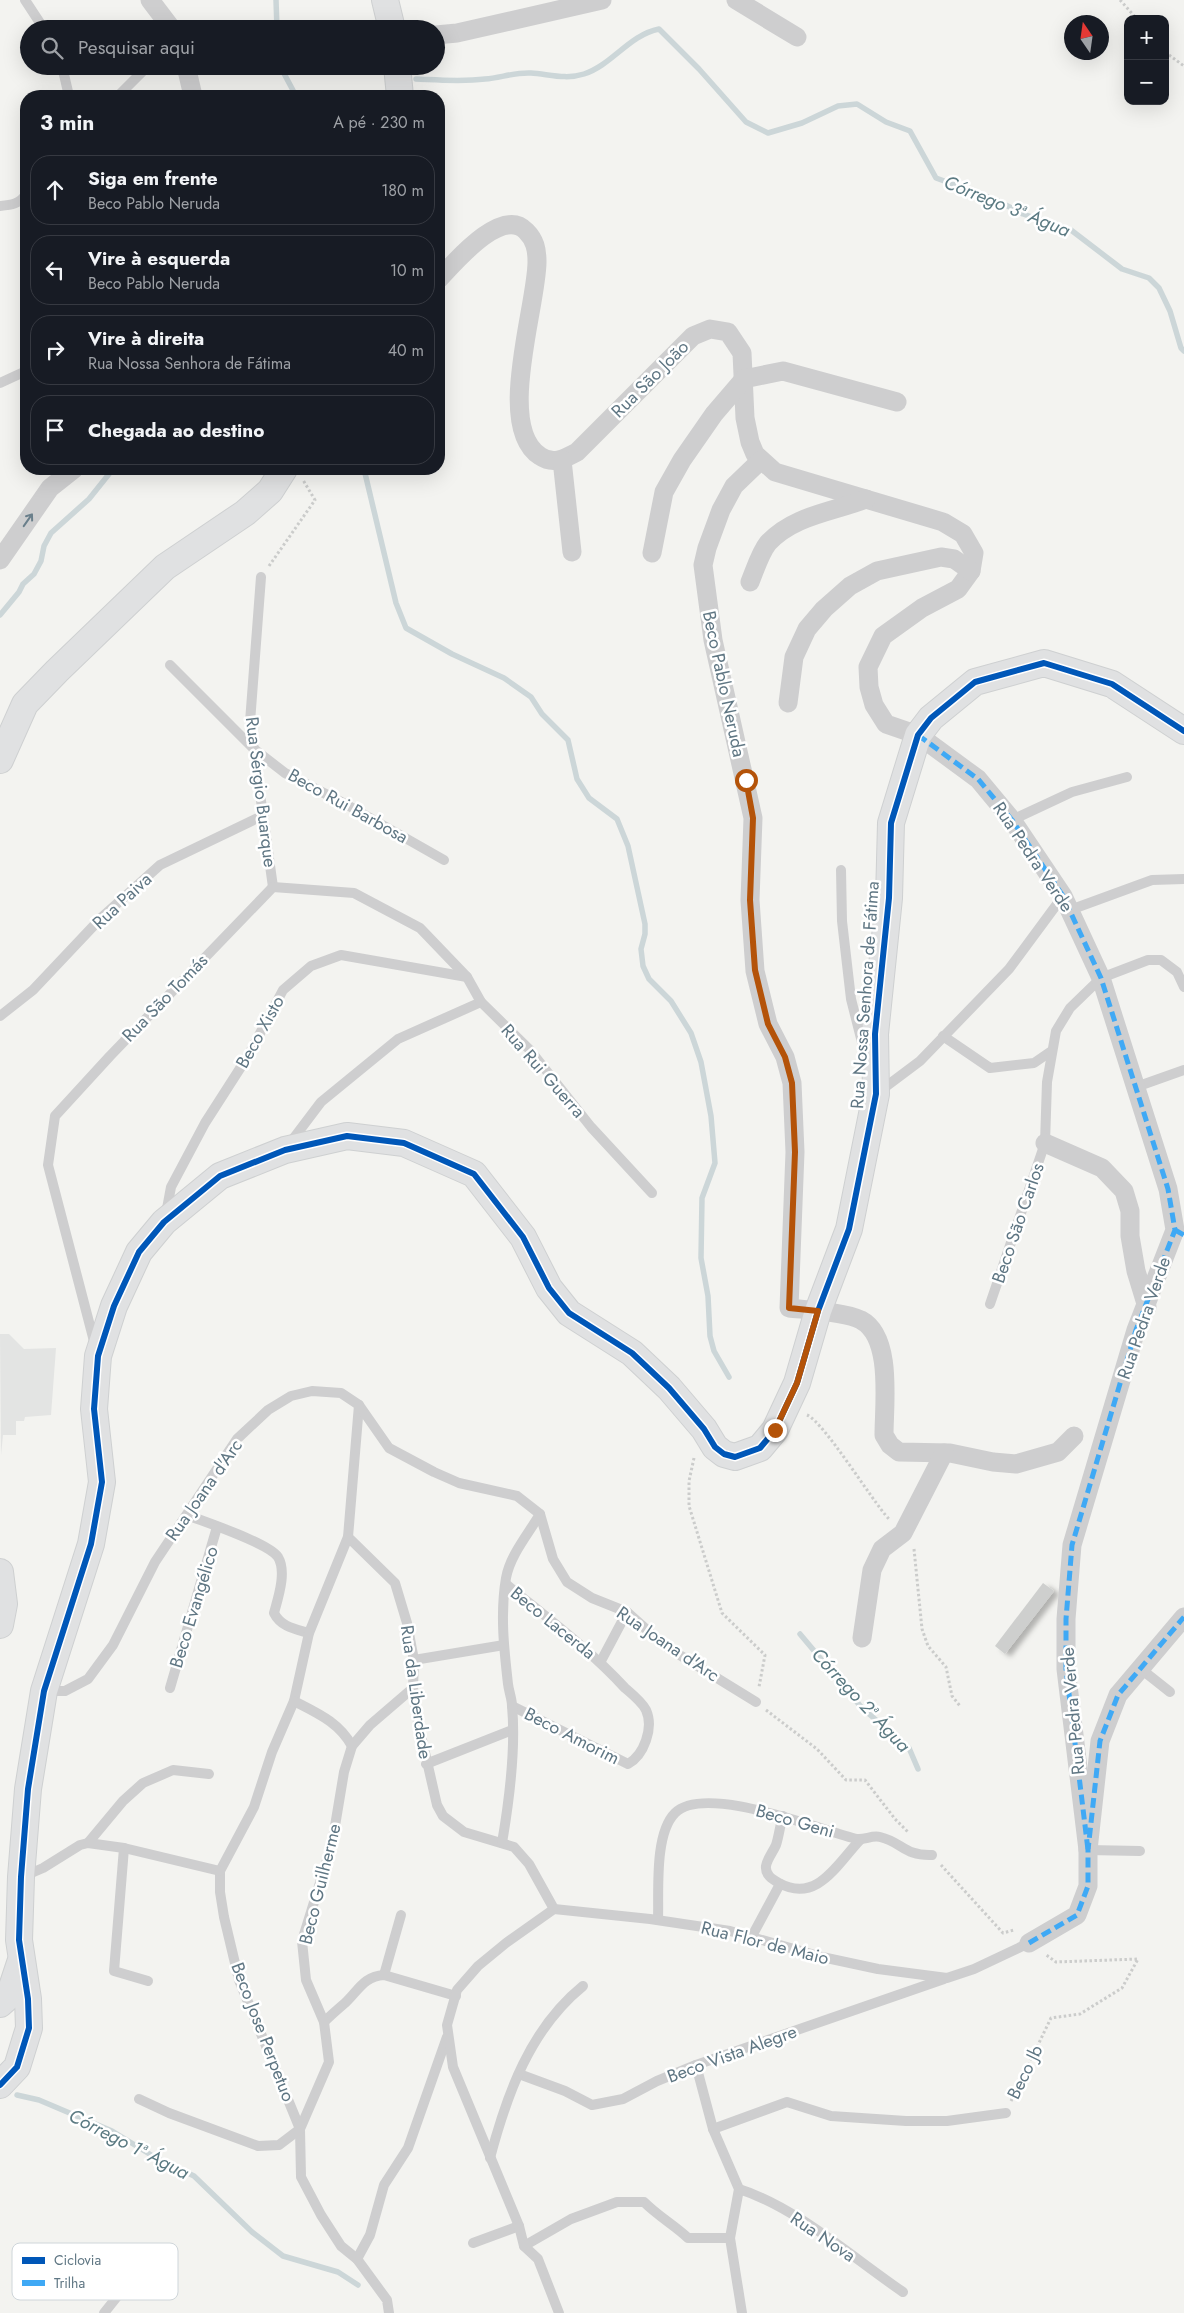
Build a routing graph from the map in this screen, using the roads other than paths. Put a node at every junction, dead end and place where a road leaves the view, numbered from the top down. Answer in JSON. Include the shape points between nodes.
{"nodes":[{"id":1,"x":25,"y":0,"type":"edge"},
{"id":2,"x":150,"y":0,"type":"edge"},
{"id":3,"x":385,"y":0,"type":"edge"},
{"id":4,"x":602,"y":0,"type":"edge"},
{"id":5,"x":736,"y":0,"type":"edge"},
{"id":6,"x":544,"y":6,"type":"edge"},
{"id":7,"x":38,"y":20,"type":"edge"},
{"id":8,"x":165,"y":20,"type":"edge"},
{"id":9,"x":390,"y":20,"type":"edge"},
{"id":10,"x":445,"y":34,"type":"edge"},
{"id":11,"x":797,"y":37,"type":"dead end"},
{"id":12,"x":64,"y":75,"type":"edge"},
{"id":13,"x":139,"y":75,"type":"edge"},
{"id":14,"x":188,"y":75,"type":"edge"},
{"id":15,"x":398,"y":75,"type":"edge"},
{"id":16,"x":68,"y":90,"type":"edge"},
{"id":17,"x":124,"y":90,"type":"edge"},
{"id":18,"x":192,"y":90,"type":"edge"},
{"id":19,"x":399,"y":90,"type":"edge"},
{"id":20,"x":20,"y":202,"type":"edge"},
{"id":21,"x":0,"y":206,"type":"edge"},
{"id":22,"x":445,"y":273,"type":"edge"},
{"id":23,"x":20,"y":374,"type":"edge"},
{"id":24,"x":744,"y":379,"type":"junction"},
{"id":25,"x":0,"y":383,"type":"edge"},
{"id":26,"x":897,"y":402,"type":"dead end"},
{"id":27,"x":562,"y":460,"type":"junction"},
{"id":28,"x":761,"y":460,"type":"junction"},
{"id":29,"x":66,"y":475,"type":"edge"},
{"id":30,"x":290,"y":475,"type":"edge"},
{"id":31,"x":866,"y":499,"type":"junction"},
{"id":32,"x":572,"y":552,"type":"dead end"},
{"id":33,"x":652,"y":553,"type":"dead end"},
{"id":34,"x":0,"y":560,"type":"edge"},
{"id":35,"x":970,"y":571,"type":"junction"},
{"id":36,"x":261,"y":577,"type":"road end"},
{"id":37,"x":750,"y":582,"type":"dead end"},
{"id":38,"x":170,"y":665,"type":"dead end"},
{"id":39,"x":788,"y":703,"type":"dead end"},
{"id":40,"x":1184,"y":731,"type":"edge"},
{"id":41,"x":918,"y":735,"type":"junction"},
{"id":42,"x":254,"y":749,"type":"junction"},
{"id":43,"x":0,"y":760,"type":"edge"},
{"id":44,"x":1127,"y":777,"type":"dead end"},
{"id":45,"x":264,"y":815,"type":"junction"},
{"id":46,"x":1012,"y":820,"type":"junction"},
{"id":47,"x":444,"y":860,"type":"dead end"},
{"id":48,"x":841,"y":870,"type":"dead end"},
{"id":49,"x":1184,"y":879,"type":"edge"},
{"id":50,"x":273,"y":887,"type":"junction"},
{"id":51,"x":1066,"y":903,"type":"junction"},
{"id":52,"x":467,"y":977,"type":"junction"},
{"id":53,"x":1101,"y":978,"type":"junction"},
{"id":54,"x":1184,"y":988,"type":"edge"},
{"id":55,"x":481,"y":1002,"type":"junction"},
{"id":56,"x":0,"y":1016,"type":"edge"},
{"id":57,"x":943,"y":1036,"type":"junction"},
{"id":58,"x":1050,"y":1052,"type":"junction"},
{"id":59,"x":1184,"y":1070,"type":"edge"},
{"id":60,"x":1136,"y":1087,"type":"junction"},
{"id":61,"x":876,"y":1094,"type":"junction"},
{"id":62,"x":1045,"y":1143,"type":"junction"},
{"id":63,"x":284,"y":1150,"type":"junction"},
{"id":64,"x":652,"y":1193,"type":"dead end"},
{"id":65,"x":164,"y":1222,"type":"junction"},
{"id":66,"x":1179,"y":1233,"type":"edge"},
{"id":67,"x":990,"y":1304,"type":"dead end"},
{"id":68,"x":1147,"y":1307,"type":"junction"},
{"id":69,"x":818,"y":1311,"type":"junction"},
{"id":70,"x":98,"y":1356,"type":"junction"},
{"id":71,"x":359,"y":1405,"type":"junction"},
{"id":72,"x":1074,"y":1436,"type":"dead end"},
{"id":73,"x":944,"y":1452,"type":"junction"},
{"id":74,"x":540,"y":1514,"type":"junction"},
{"id":75,"x":187,"y":1515,"type":"junction"},
{"id":76,"x":217,"y":1527,"type":"junction"},
{"id":77,"x":348,"y":1538,"type":"junction"},
{"id":78,"x":0,"y":1572,"type":"edge"},
{"id":79,"x":506,"y":1584,"type":"junction"},
{"id":80,"x":627,"y":1612,"type":"junction"},
{"id":81,"x":1184,"y":1617,"type":"edge"},
{"id":82,"x":0,"y":1625,"type":"edge"},
{"id":83,"x":309,"y":1633,"type":"junction"},
{"id":84,"x":862,"y":1638,"type":"dead end"},
{"id":85,"x":504,"y":1646,"type":"junction"},
{"id":86,"x":414,"y":1660,"type":"junction"},
{"id":87,"x":601,"y":1661,"type":"junction"},
{"id":88,"x":1141,"y":1669,"type":"junction"},
{"id":89,"x":170,"y":1688,"type":"dead end"},
{"id":90,"x":413,"y":1688,"type":"junction"},
{"id":91,"x":44,"y":1691,"type":"junction"},
{"id":92,"x":1170,"y":1692,"type":"dead end"},
{"id":93,"x":294,"y":1701,"type":"junction"},
{"id":94,"x":756,"y":1702,"type":"road end"},
{"id":95,"x":512,"y":1706,"type":"junction"},
{"id":96,"x":512,"y":1730,"type":"junction"},
{"id":97,"x":352,"y":1746,"type":"junction"},
{"id":98,"x":426,"y":1764,"type":"junction"},
{"id":99,"x":209,"y":1774,"type":"dead end"},
{"id":100,"x":783,"y":1816,"type":"junction"},
{"id":101,"x":860,"y":1840,"type":"junction"},
{"id":102,"x":88,"y":1843,"type":"junction"},
{"id":103,"x":502,"y":1843,"type":"junction"},
{"id":104,"x":124,"y":1848,"type":"junction"},
{"id":105,"x":1088,"y":1850,"type":"junction"},
{"id":106,"x":1140,"y":1851,"type":"dead end"},
{"id":107,"x":932,"y":1855,"type":"road end"},
{"id":108,"x":220,"y":1871,"type":"junction"},
{"id":109,"x":21,"y":1877,"type":"junction"},
{"id":110,"x":780,"y":1884,"type":"junction"},
{"id":111,"x":554,"y":1909,"type":"junction"},
{"id":112,"x":401,"y":1915,"type":"dead end"},
{"id":113,"x":658,"y":1920,"type":"junction"},
{"id":114,"x":751,"y":1938,"type":"junction"},
{"id":115,"x":1029,"y":1942,"type":"joint"},
{"id":116,"x":22,"y":1958,"type":"junction"},
{"id":117,"x":384,"y":1975,"type":"junction"},
{"id":118,"x":947,"y":1978,"type":"junction"},
{"id":119,"x":148,"y":1980,"type":"dead end"},
{"id":120,"x":583,"y":1986,"type":"dead end"},
{"id":121,"x":456,"y":1996,"type":"junction"},
{"id":122,"x":0,"y":2004,"type":"edge"},
{"id":123,"x":324,"y":2022,"type":"junction"},
{"id":124,"x":448,"y":2033,"type":"junction"},
{"id":125,"x":696,"y":2065,"type":"junction"},
{"id":126,"x":519,"y":2074,"type":"junction"},
{"id":127,"x":0,"y":2085,"type":"edge"},
{"id":128,"x":139,"y":2099,"type":"dead end"},
{"id":129,"x":1006,"y":2113,"type":"road end"},
{"id":130,"x":713,"y":2128,"type":"junction"},
{"id":131,"x":300,"y":2129,"type":"junction"},
{"id":132,"x":490,"y":2158,"type":"junction"},
{"id":133,"x":739,"y":2188,"type":"junction"},
{"id":134,"x":518,"y":2226,"type":"junction"},
{"id":135,"x":730,"y":2238,"type":"junction"},
{"id":136,"x":473,"y":2244,"type":"dead end"},
{"id":137,"x":524,"y":2246,"type":"junction"},
{"id":138,"x":357,"y":2259,"type":"junction"},
{"id":139,"x":903,"y":2292,"type":"dead end"},
{"id":140,"x":114,"y":2300,"type":"edge"},
{"id":141,"x":104,"y":2313,"type":"edge"},
{"id":142,"x":388,"y":2313,"type":"edge"},
{"id":143,"x":559,"y":2313,"type":"edge"},
{"id":144,"x":742,"y":2313,"type":"edge"}],
"edges":[{"from":1,"to":7,"type":"lane"},
{"from":2,"to":8,"type":"street"},
{"from":3,"to":9,"type":"street"},
{"from":4,"to":6,"type":"street"},
{"from":5,"to":11,"type":"street"},
{"from":6,"to":10,"type":"street","via":[[458,33]]},
{"from":12,"to":16,"type":"lane"},
{"from":13,"to":17,"type":"lane"},
{"from":14,"to":18,"type":"street"},
{"from":15,"to":19,"type":"street"},
{"from":20,"to":21,"type":"lane"},
{"from":22,"to":27,"type":"street","via":[[469,248],[510,223],[523,227],[535,239],[537,263],[521,367],[520,414],[532,451],[548,461]]},
{"from":23,"to":25,"type":"lane"},
{"from":24,"to":26,"type":"street","via":[[783,371]]},
{"from":24,"to":27,"type":"street","name":"Rua São João","via":[[742,353],[728,332],[710,329],[692,336],[578,452]]},
{"from":24,"to":28,"type":"street","name":"Rua São João","via":[[748,434],[755,454]]},
{"from":24,"to":33,"type":"street","via":[[714,414],[664,492]]},
{"from":27,"to":32,"type":"street"},
{"from":28,"to":31,"type":"street","name":"Rua São João","via":[[775,472]]},
{"from":28,"to":69,"type":"street","name":"Beco Pablo Neruda","via":[[734,486],[721,510],[703,565],[713,640],[753,818],[750,900],[755,970],[768,1024],[785,1057],[792,1083],[795,1152],[789,1308]]},
{"from":34,"to":29,"type":"street","one_way":true,"via":[[50,488]]},
{"from":30,"to":43,"type":"street","via":[[245,512],[165,566],[57,670],[25,704]]},
{"from":31,"to":35,"type":"street","name":"Rua São João","via":[[943,522],[963,534],[974,553]]},
{"from":31,"to":37,"type":"street","via":[[811,515],[787,527],[767,544]]},
{"from":35,"to":39,"type":"street","via":[[954,559],[941,557],[877,571],[850,586],[807,629],[794,657]]},
{"from":35,"to":41,"type":"street","via":[[958,589],[922,608],[883,636],[868,667],[874,705],[886,724]]},
{"from":36,"to":42,"type":"lane","name":"Rua Sérgio Buarque","via":[[250,722]]},
{"from":38,"to":42,"type":"lane","name":"Beco Rui Barbosa"},
{"from":40,"to":41,"type":"street","name":"Rua Nossa Senhora de Fátima","via":[[1112,684],[1044,663],[975,682],[931,718]]},
{"from":41,"to":46,"type":"street","name":"Rua Pedra Verde","via":[[978,779]]},
{"from":41,"to":61,"type":"street","name":"Rua Nossa Senhora de Fátima","via":[[892,823],[875,1034]]},
{"from":42,"to":45,"type":"lane","name":"Rua Sérgio Buarque"},
{"from":42,"to":47,"type":"lane","name":"Beco Rui Barbosa","via":[[285,773]]},
{"from":44,"to":46,"type":"lane","via":[[1072,792]]},
{"from":45,"to":50,"type":"lane","name":"Rua Sérgio Buarque"},
{"from":45,"to":56,"type":"lane","name":"Rua Paiva","via":[[160,865],[101,918],[33,990]]},
{"from":46,"to":51,"type":"street","name":"Rua Pedra Verde"},
{"from":48,"to":61,"type":"lane","via":[[842,921],[851,998]]},
{"from":49,"to":51,"type":"lane","via":[[1152,880]]},
{"from":50,"to":52,"type":"lane","via":[[354,893],[420,928]]},
{"from":50,"to":70,"type":"lane","name":"Rua São Tomás","via":[[55,1116],[48,1165]]},
{"from":51,"to":53,"type":"street","name":"Rua Pedra Verde"},
{"from":51,"to":57,"type":"lane","via":[[1010,969]]},
{"from":52,"to":55,"type":"lane"},
{"from":52,"to":65,"type":"lane","name":"Beco Xisto","via":[[341,955],[311,966],[283,990],[248,1056],[204,1123],[171,1188]]},
{"from":53,"to":54,"type":"lane","via":[[1148,960],[1161,960],[1177,972]]},
{"from":53,"to":58,"type":"lane","name":"Beco São Carlos","via":[[1070,1008],[1056,1031]]},
{"from":53,"to":60,"type":"street","name":"Rua Pedra Verde"},
{"from":55,"to":63,"type":"lane","via":[[398,1039],[321,1102]]},
{"from":55,"to":64,"type":"lane","name":"Rua Rui Guerra","via":[[530,1050],[591,1126]]},
{"from":57,"to":58,"type":"lane","via":[[990,1068],[1034,1063]]},
{"from":57,"to":61,"type":"lane","via":[[920,1061]]},
{"from":58,"to":62,"type":"lane","name":"Beco São Carlos"},
{"from":59,"to":60,"type":"lane"},
{"from":60,"to":66,"type":"street","name":"Rua Pedra Verde"},
{"from":61,"to":69,"type":"street","name":"Rua Nossa Senhora de Fátima","via":[[849,1229]]},
{"from":62,"to":67,"type":"lane","name":"Beco São Carlos"},
{"from":62,"to":68,"type":"street","name":"Beco São Carlos","via":[[1102,1168],[1124,1191],[1130,1211],[1136,1271]]},
{"from":63,"to":65,"type":"street","name":"Rua Nossa Senhora de Fátima","via":[[220,1176]]},
{"from":63,"to":69,"type":"street","name":"Rua Nossa Senhora de Fátima","via":[[347,1136],[404,1143],[474,1174],[522,1238],[550,1288],[569,1312],[632,1354],[668,1388],[724,1454],[735,1456],[760,1448],[775,1430],[797,1383]]},
{"from":65,"to":70,"type":"street","name":"Rua Nossa Senhora de Fátima","via":[[139,1252],[114,1306]]},
{"from":66,"to":68,"type":"street","name":"Rua Pedra Verde"},
{"from":68,"to":105,"type":"street","name":"Rua Pedra Verde","via":[[1136,1330],[1072,1545],[1066,1669]]},
{"from":69,"to":73,"type":"street","via":[[860,1320],[872,1328],[883,1352],[884,1435],[890,1445],[899,1452]]},
{"from":70,"to":91,"type":"street","name":"Rua Nossa Senhora de Fátima","via":[[94,1409],[102,1482],[91,1544]]},
{"from":71,"to":74,"type":"lane","name":"Rua Joana d'Arc","via":[[389,1448],[459,1483],[517,1496]]},
{"from":71,"to":75,"type":"lane","name":"Rua Joana d'Arc","via":[[341,1393],[312,1391],[291,1396],[268,1410],[237,1439]]},
{"from":71,"to":77,"type":"lane"},
{"from":72,"to":73,"type":"street","via":[[1058,1452],[1016,1464]]},
{"from":73,"to":84,"type":"street","via":[[903,1533],[882,1549],[872,1570]]},
{"from":74,"to":79,"type":"lane","via":[[516,1553]]},
{"from":74,"to":80,"type":"lane","name":"Rua Joana d'Arc","via":[[553,1559],[567,1582],[592,1598]]},
{"from":75,"to":76,"type":"lane"},
{"from":75,"to":91,"type":"lane","name":"Rua Joana d'Arc","via":[[155,1562],[113,1645],[88,1678],[66,1691]]},
{"from":76,"to":83,"type":"lane","via":[[266,1546],[278,1557],[282,1573],[274,1613],[284,1625]]},
{"from":76,"to":89,"type":"lane","name":"Beco Evangélico"},
{"from":77,"to":83,"type":"lane"},
{"from":77,"to":86,"type":"lane","name":"Rua da Liberdade","via":[[395,1583]]},
{"from":78,"to":82,"type":"street","via":[[4,1604]]},
{"from":79,"to":85,"type":"lane"},
{"from":79,"to":87,"type":"lane","name":"Beco Lacerda"},
{"from":80,"to":87,"type":"lane"},
{"from":80,"to":94,"type":"lane","name":"Rua Joana d'Arc","via":[[665,1646]]},
{"from":81,"to":88,"type":"street","name":"Rua Flor de Maio"},
{"from":83,"to":93,"type":"lane"},
{"from":85,"to":86,"type":"lane"},
{"from":85,"to":95,"type":"lane"},
{"from":86,"to":90,"type":"lane","name":"Rua da Liberdade"},
{"from":87,"to":95,"type":"lane","name":"Beco Amorim","via":[[645,1709],[650,1723],[636,1760],[628,1764]]},
{"from":88,"to":92,"type":"lane"},
{"from":88,"to":105,"type":"street","name":"Rua Flor de Maio","via":[[1118,1695],[1100,1740]]},
{"from":90,"to":97,"type":"lane","name":"Beco Guilherme","via":[[370,1725]]},
{"from":90,"to":98,"type":"lane","name":"Rua da Liberdade"},
{"from":91,"to":109,"type":"street","name":"Rua Nossa Senhora de Fátima","via":[[28,1788]]},
{"from":93,"to":97,"type":"lane","via":[[333,1722],[346,1734]]},
{"from":93,"to":108,"type":"lane","via":[[272,1752],[254,1807]]},
{"from":95,"to":96,"type":"lane"},
{"from":96,"to":98,"type":"lane","name":"Beco Amorim"},
{"from":96,"to":103,"type":"lane"},
{"from":97,"to":123,"type":"lane","name":"Beco Guilherme","via":[[344,1772],[332,1844],[302,1941],[306,1980]]},
{"from":98,"to":103,"type":"lane","name":"Rua da Liberdade","via":[[443,1816],[464,1832]]},
{"from":99,"to":102,"type":"lane","via":[[173,1770],[143,1783],[122,1801]]},
{"from":100,"to":101,"type":"lane","name":"Beco Geni"},
{"from":100,"to":110,"type":"lane","via":[[776,1846],[766,1864],[770,1877]]},
{"from":100,"to":113,"type":"lane","name":"Beco Geni","via":[[756,1808],[689,1803],[674,1814],[662,1839]]},
{"from":101,"to":107,"type":"lane","name":"Beco Geni","via":[[879,1836],[916,1856]]},
{"from":101,"to":110,"type":"lane","via":[[824,1880],[811,1889],[799,1891]]},
{"from":102,"to":104,"type":"lane"},
{"from":102,"to":109,"type":"lane"},
{"from":103,"to":111,"type":"lane","name":"Rua da Liberdade","via":[[514,1846],[529,1864]]},
{"from":104,"to":108,"type":"lane"},
{"from":104,"to":119,"type":"lane","via":[[114,1971]]},
{"from":105,"to":106,"type":"lane"},
{"from":105,"to":115,"type":"street","name":"Rua Flor de Maio","via":[[1088,1886],[1077,1914]]},
{"from":108,"to":131,"type":"lane","name":"Beco Jose Perpetuo","via":[[224,1917],[239,1980]]},
{"from":109,"to":116,"type":"street","name":"Rua Nossa Senhora de Fátima","via":[[19,1940]]},
{"from":110,"to":114,"type":"lane"},
{"from":111,"to":113,"type":"lane","name":"Rua Flor de Maio"},
{"from":111,"to":121,"type":"lane","via":[[478,1966],[457,1990]]},
{"from":112,"to":117,"type":"lane"},
{"from":113,"to":114,"type":"lane","name":"Rua Flor de Maio","via":[[730,1931]]},
{"from":114,"to":118,"type":"lane","name":"Rua Flor de Maio","via":[[878,1969]]},
{"from":115,"to":118,"type":"lane","name":"Rua Flor de Maio","via":[[974,1969]]},
{"from":116,"to":122,"type":"street","name":"Rua Nossa Senhora de Fátima","via":[[12,1990]]},
{"from":116,"to":127,"type":"street","name":"Rua Nossa Senhora de Fátima","via":[[29,2028],[17,2067]]},
{"from":117,"to":121,"type":"lane"},
{"from":117,"to":123,"type":"lane","via":[[362,1982]]},
{"from":118,"to":125,"type":"lane","name":"Beco Vista Alegre"},
{"from":120,"to":126,"type":"lane","via":[[559,2007],[539,2032]]},
{"from":121,"to":124,"type":"lane"},
{"from":123,"to":131,"type":"lane","name":"Beco Guilherme","via":[[329,2062]]},
{"from":124,"to":132,"type":"lane","via":[[453,2067]]},
{"from":124,"to":138,"type":"lane","via":[[408,2148],[384,2185],[370,2235]]},
{"from":125,"to":126,"type":"lane","name":"Beco Vista Alegre","via":[[623,2099],[592,2105]]},
{"from":125,"to":130,"type":"lane"},
{"from":126,"to":132,"type":"lane","via":[[498,2126]]},
{"from":128,"to":131,"type":"lane","via":[[258,2146],[279,2145]]},
{"from":129,"to":130,"type":"lane","name":"Beco Jb","via":[[947,2121],[906,2121],[831,2116],[787,2102]]},
{"from":130,"to":133,"type":"lane"},
{"from":131,"to":138,"type":"lane","name":"Beco Jose Perpetuo","via":[[301,2177],[341,2246]]},
{"from":132,"to":134,"type":"lane"},
{"from":133,"to":135,"type":"lane"},
{"from":133,"to":139,"type":"lane","name":"Rua Nova","via":[[756,2194],[815,2229]]},
{"from":134,"to":136,"type":"lane"},
{"from":134,"to":137,"type":"lane"},
{"from":135,"to":137,"type":"lane","via":[[688,2238],[644,2202],[617,2202],[571,2219]]},
{"from":135,"to":144,"type":"lane"},
{"from":137,"to":143,"type":"lane","via":[[538,2259]]},
{"from":138,"to":142,"type":"lane","name":"Beco Jose Perpetuo","via":[[387,2300]]},
{"from":140,"to":141,"type":"lane"}]}
